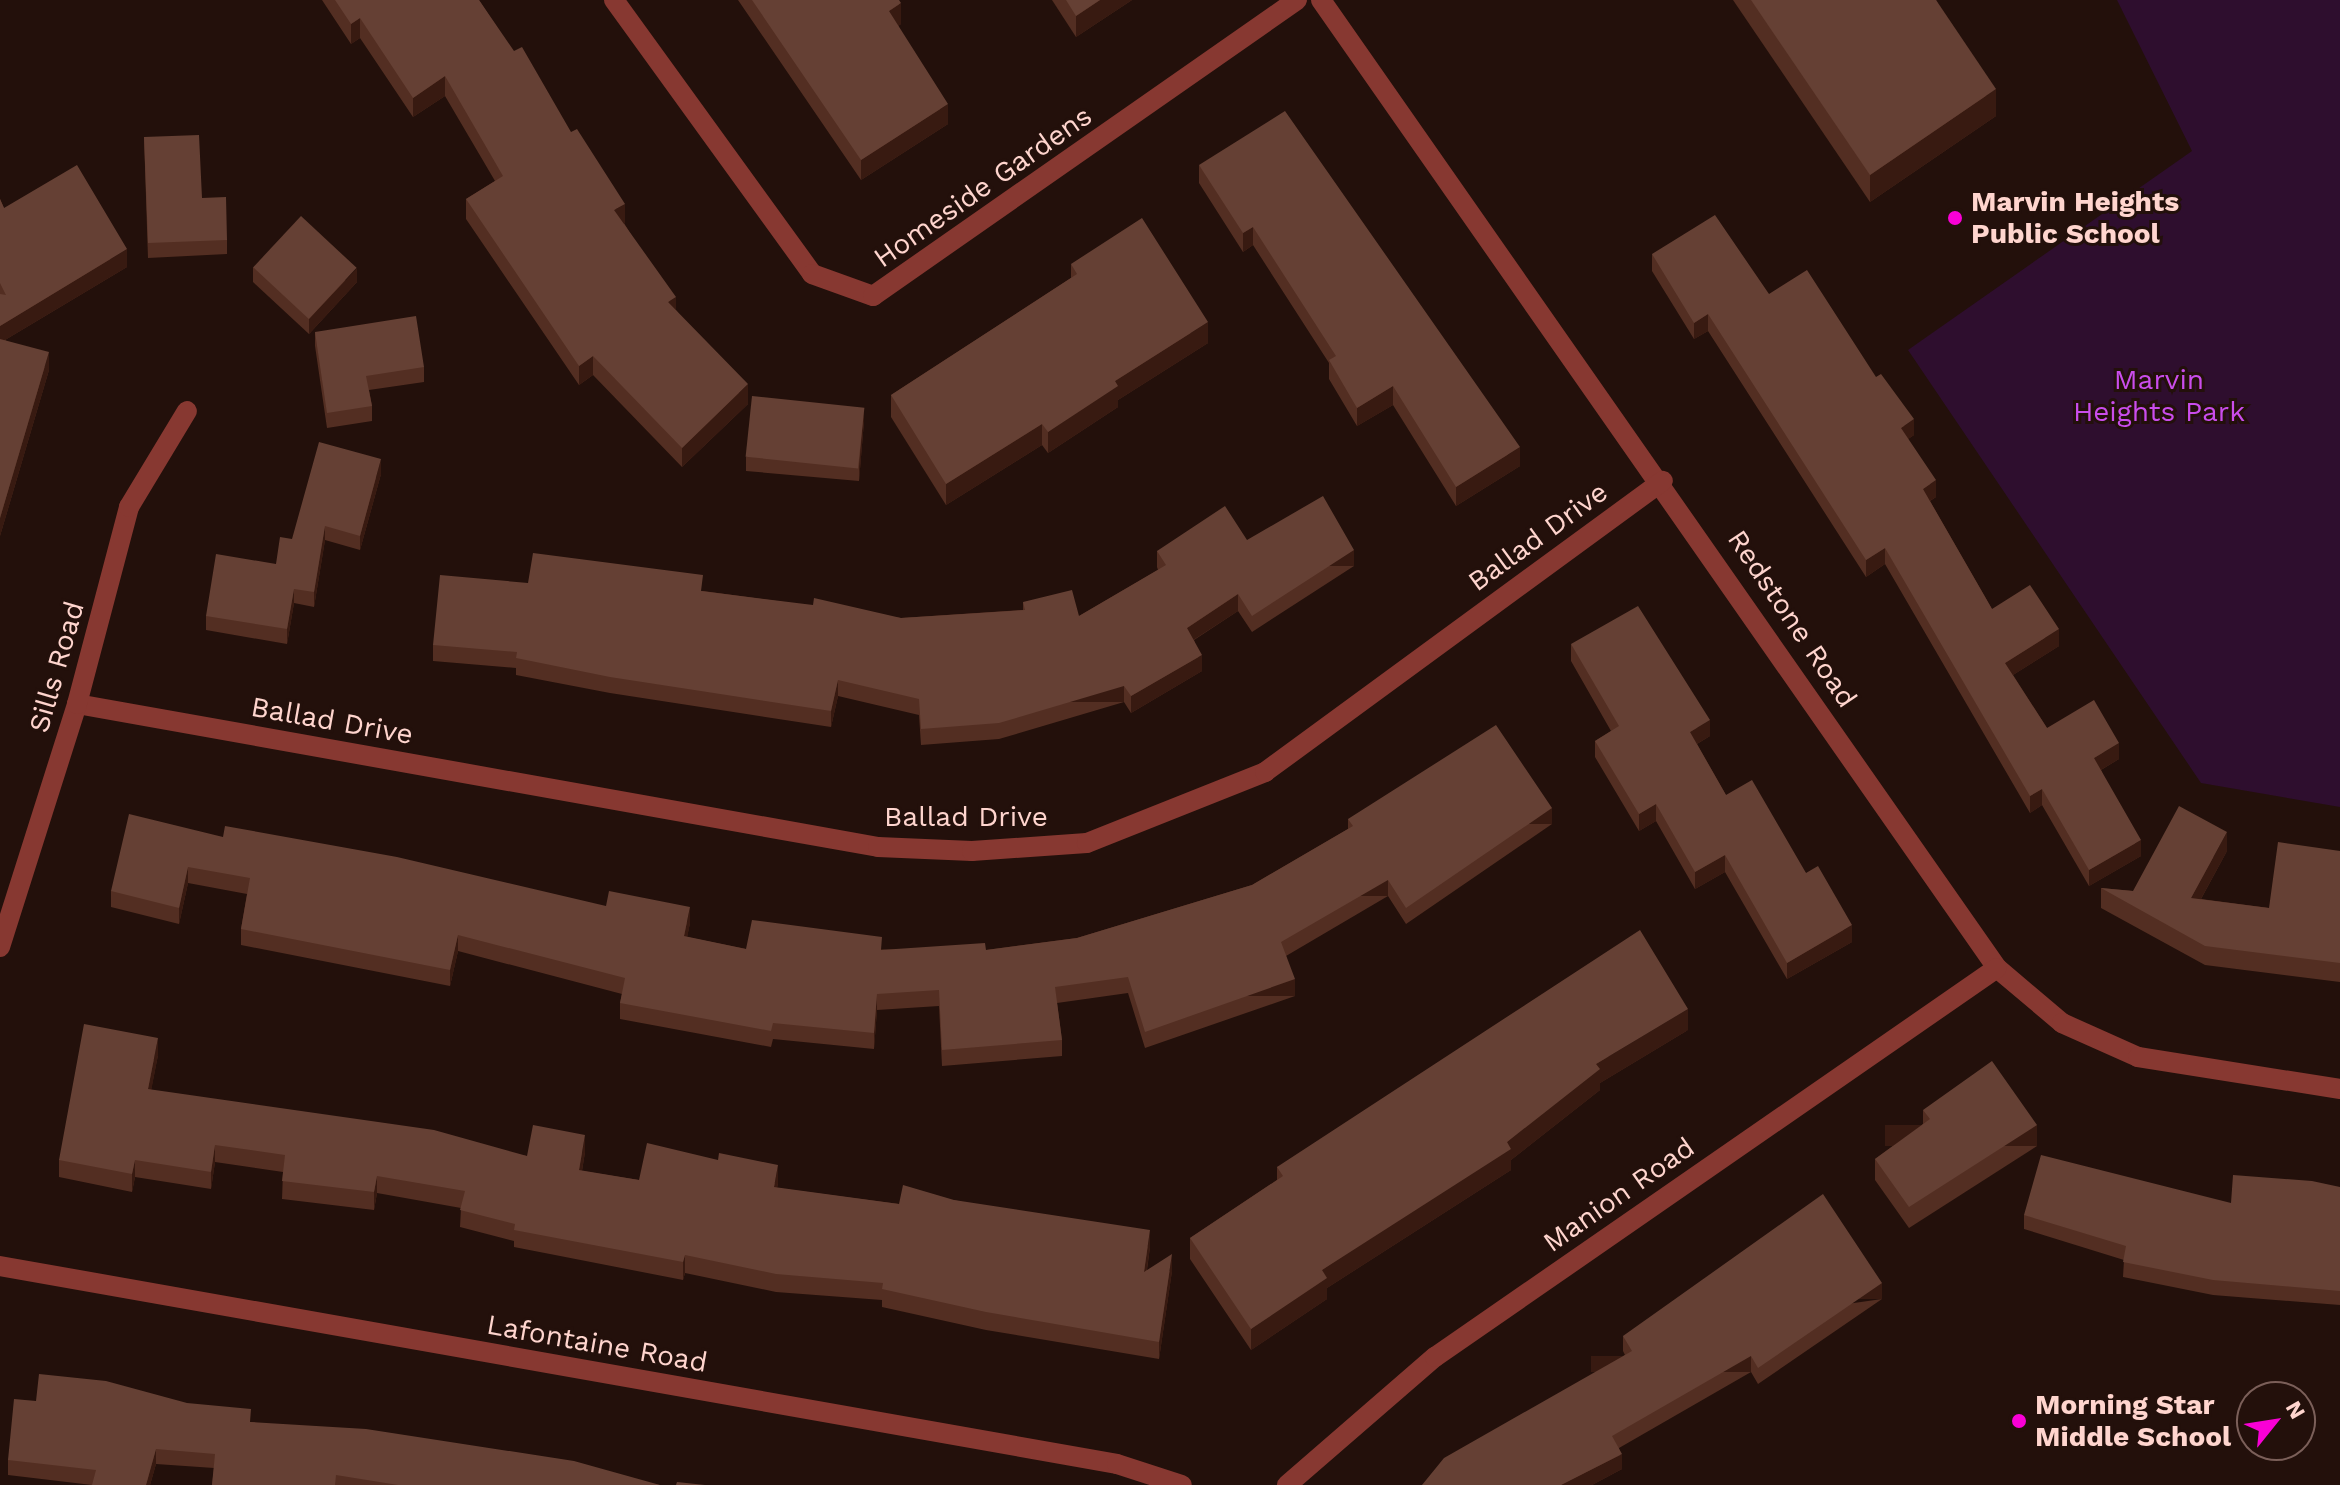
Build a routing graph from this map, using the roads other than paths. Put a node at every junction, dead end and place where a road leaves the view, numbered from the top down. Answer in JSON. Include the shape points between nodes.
{"nodes":[{"id":1,"x":614,"y":0,"type":"edge"},
{"id":2,"x":1297,"y":0,"type":"edge"},
{"id":3,"x":1321,"y":0,"type":"edge"},
{"id":4,"x":187,"y":411,"type":"dead end"},
{"id":5,"x":1663,"y":481,"type":"junction"},
{"id":6,"x":77,"y":704,"type":"junction"},
{"id":7,"x":0,"y":947,"type":"edge"},
{"id":8,"x":1997,"y":968,"type":"junction"},
{"id":9,"x":2340,"y":1089,"type":"edge"},
{"id":10,"x":0,"y":1266,"type":"edge"},
{"id":11,"x":1182,"y":1485,"type":"edge"},
{"id":12,"x":1287,"y":1485,"type":"edge"}],
"edges":[{"from":1,"to":2,"type":"street","name":"Homeside Gardens","via":[[812,274],[873,296]]},
{"from":3,"to":5,"type":"street","name":"Redstone Road"},
{"from":4,"to":6,"type":"street","name":"Sills Road","via":[[129,507]]},
{"from":5,"to":6,"type":"street","name":"Ballad Drive","via":[[1265,772],[1087,843],[972,851],[878,847]]},
{"from":5,"to":8,"type":"street","name":"Redstone Road"},
{"from":6,"to":7,"type":"street","name":"Sills Road"},
{"from":8,"to":9,"type":"street","name":"Redstone Road","via":[[2062,1023],[2138,1057]]},
{"from":8,"to":12,"type":"street","name":"Manion Road","via":[[1435,1357]]},
{"from":10,"to":11,"type":"street","name":"Lafontaine Road","via":[[1117,1464]]}]}
